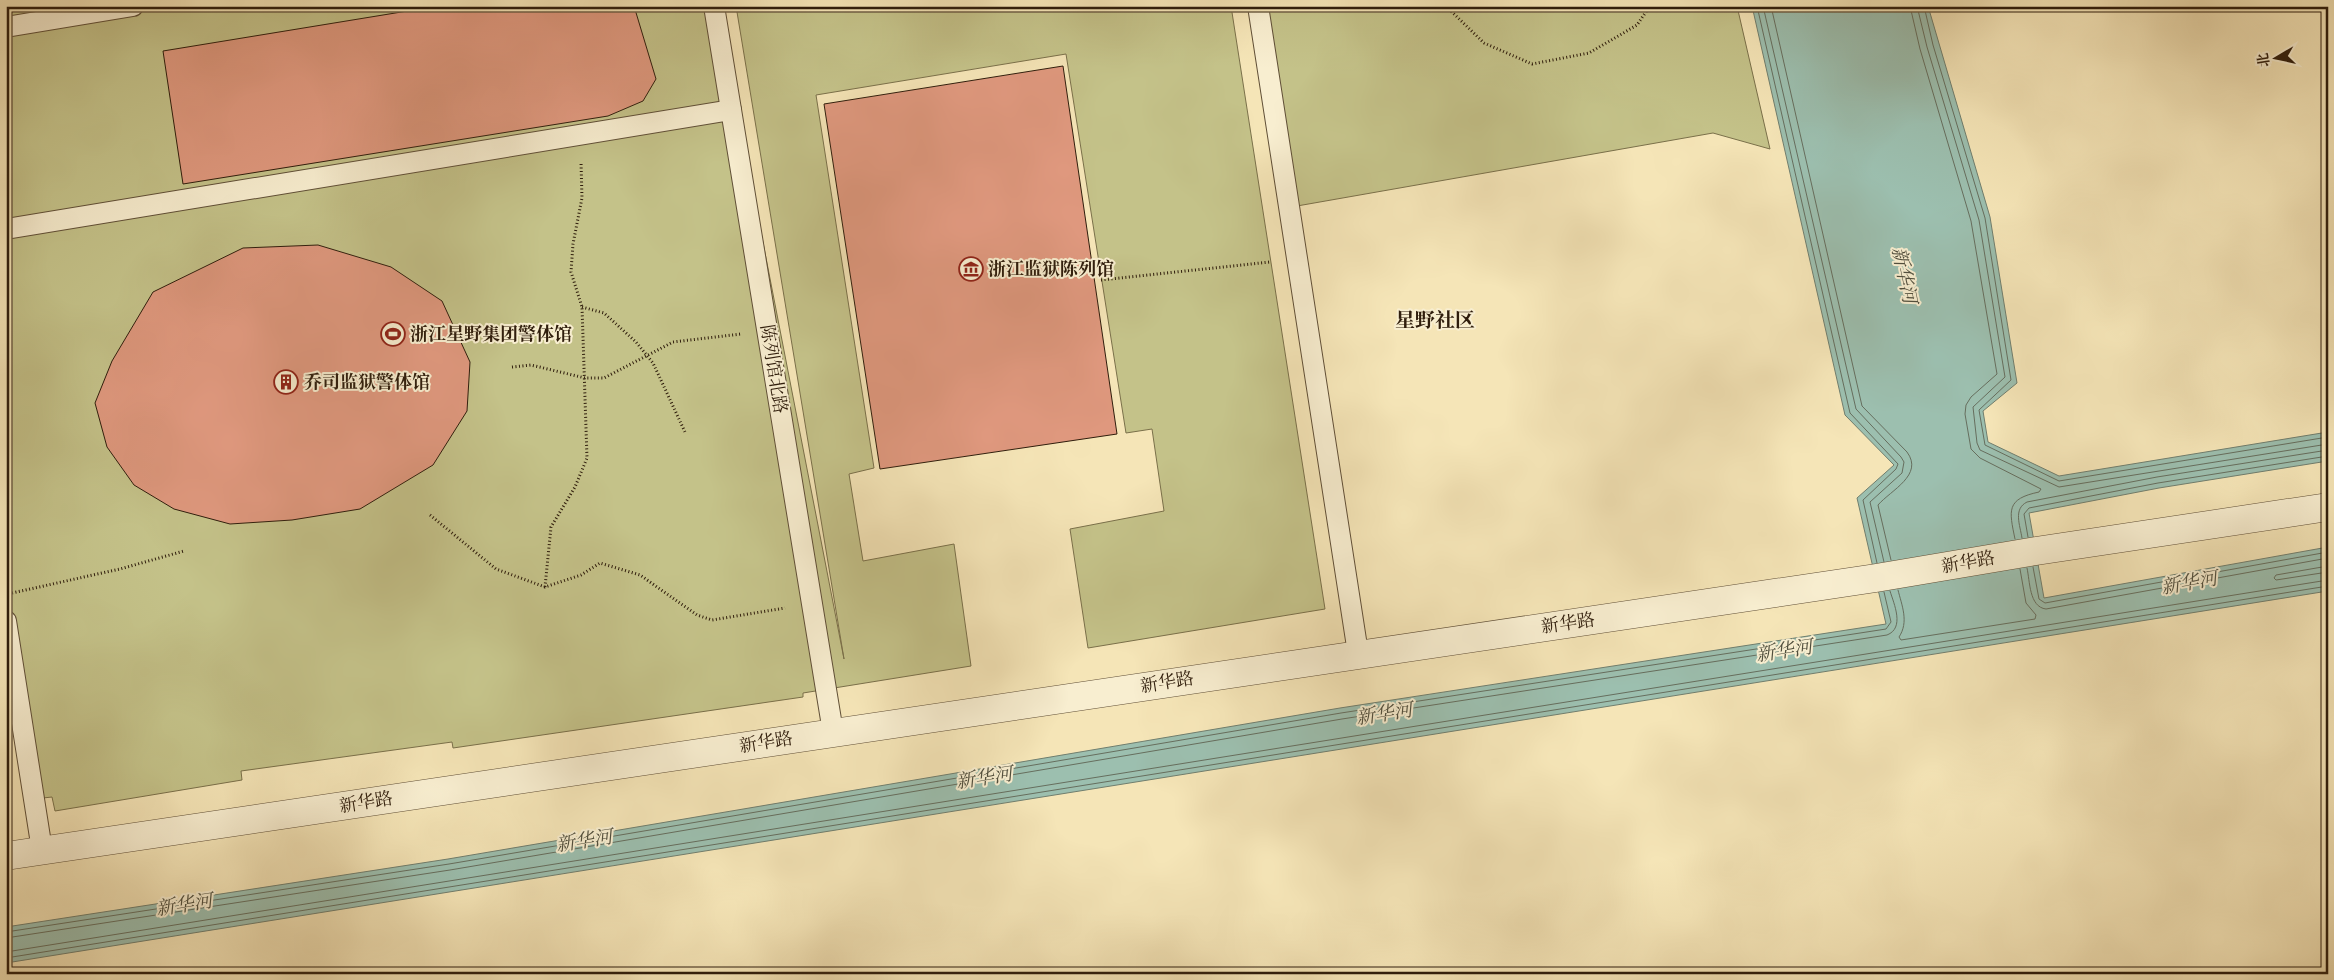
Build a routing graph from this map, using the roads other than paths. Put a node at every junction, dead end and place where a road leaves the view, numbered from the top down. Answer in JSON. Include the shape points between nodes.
{"nodes":[{"id":1,"x":133,"y":6,"type":"edge"},
{"id":2,"x":714,"y":6,"type":"edge"},
{"id":3,"x":1258,"y":6,"type":"edge"},
{"id":4,"x":6,"y":27,"type":"edge"},
{"id":5,"x":731,"y":110,"type":"junction"},
{"id":6,"x":6,"y":229,"type":"edge"},
{"id":7,"x":2328,"y":507,"type":"edge"},
{"id":8,"x":6,"y":622,"type":"edge"},
{"id":9,"x":1358,"y":653,"type":"junction"},
{"id":10,"x":833,"y":732,"type":"junction"},
{"id":11,"x":42,"y":850,"type":"junction"},
{"id":12,"x":6,"y":856,"type":"edge"}],
"edges":[{"from":1,"to":4,"type":"lane"},
{"from":2,"to":5,"type":"lane","name":"陈列馆北路"},
{"from":3,"to":9,"type":"lane"},
{"from":5,"to":6,"type":"lane"},
{"from":5,"to":10,"type":"lane","name":"陈列馆北路"},
{"from":7,"to":9,"type":"street","name":"新华路","via":[[1876,578]]},
{"from":8,"to":11,"type":"lane"},
{"from":9,"to":10,"type":"street","name":"新华路"},
{"from":10,"to":11,"type":"street","name":"新华路"},
{"from":11,"to":12,"type":"street","name":"新华路"}]}
